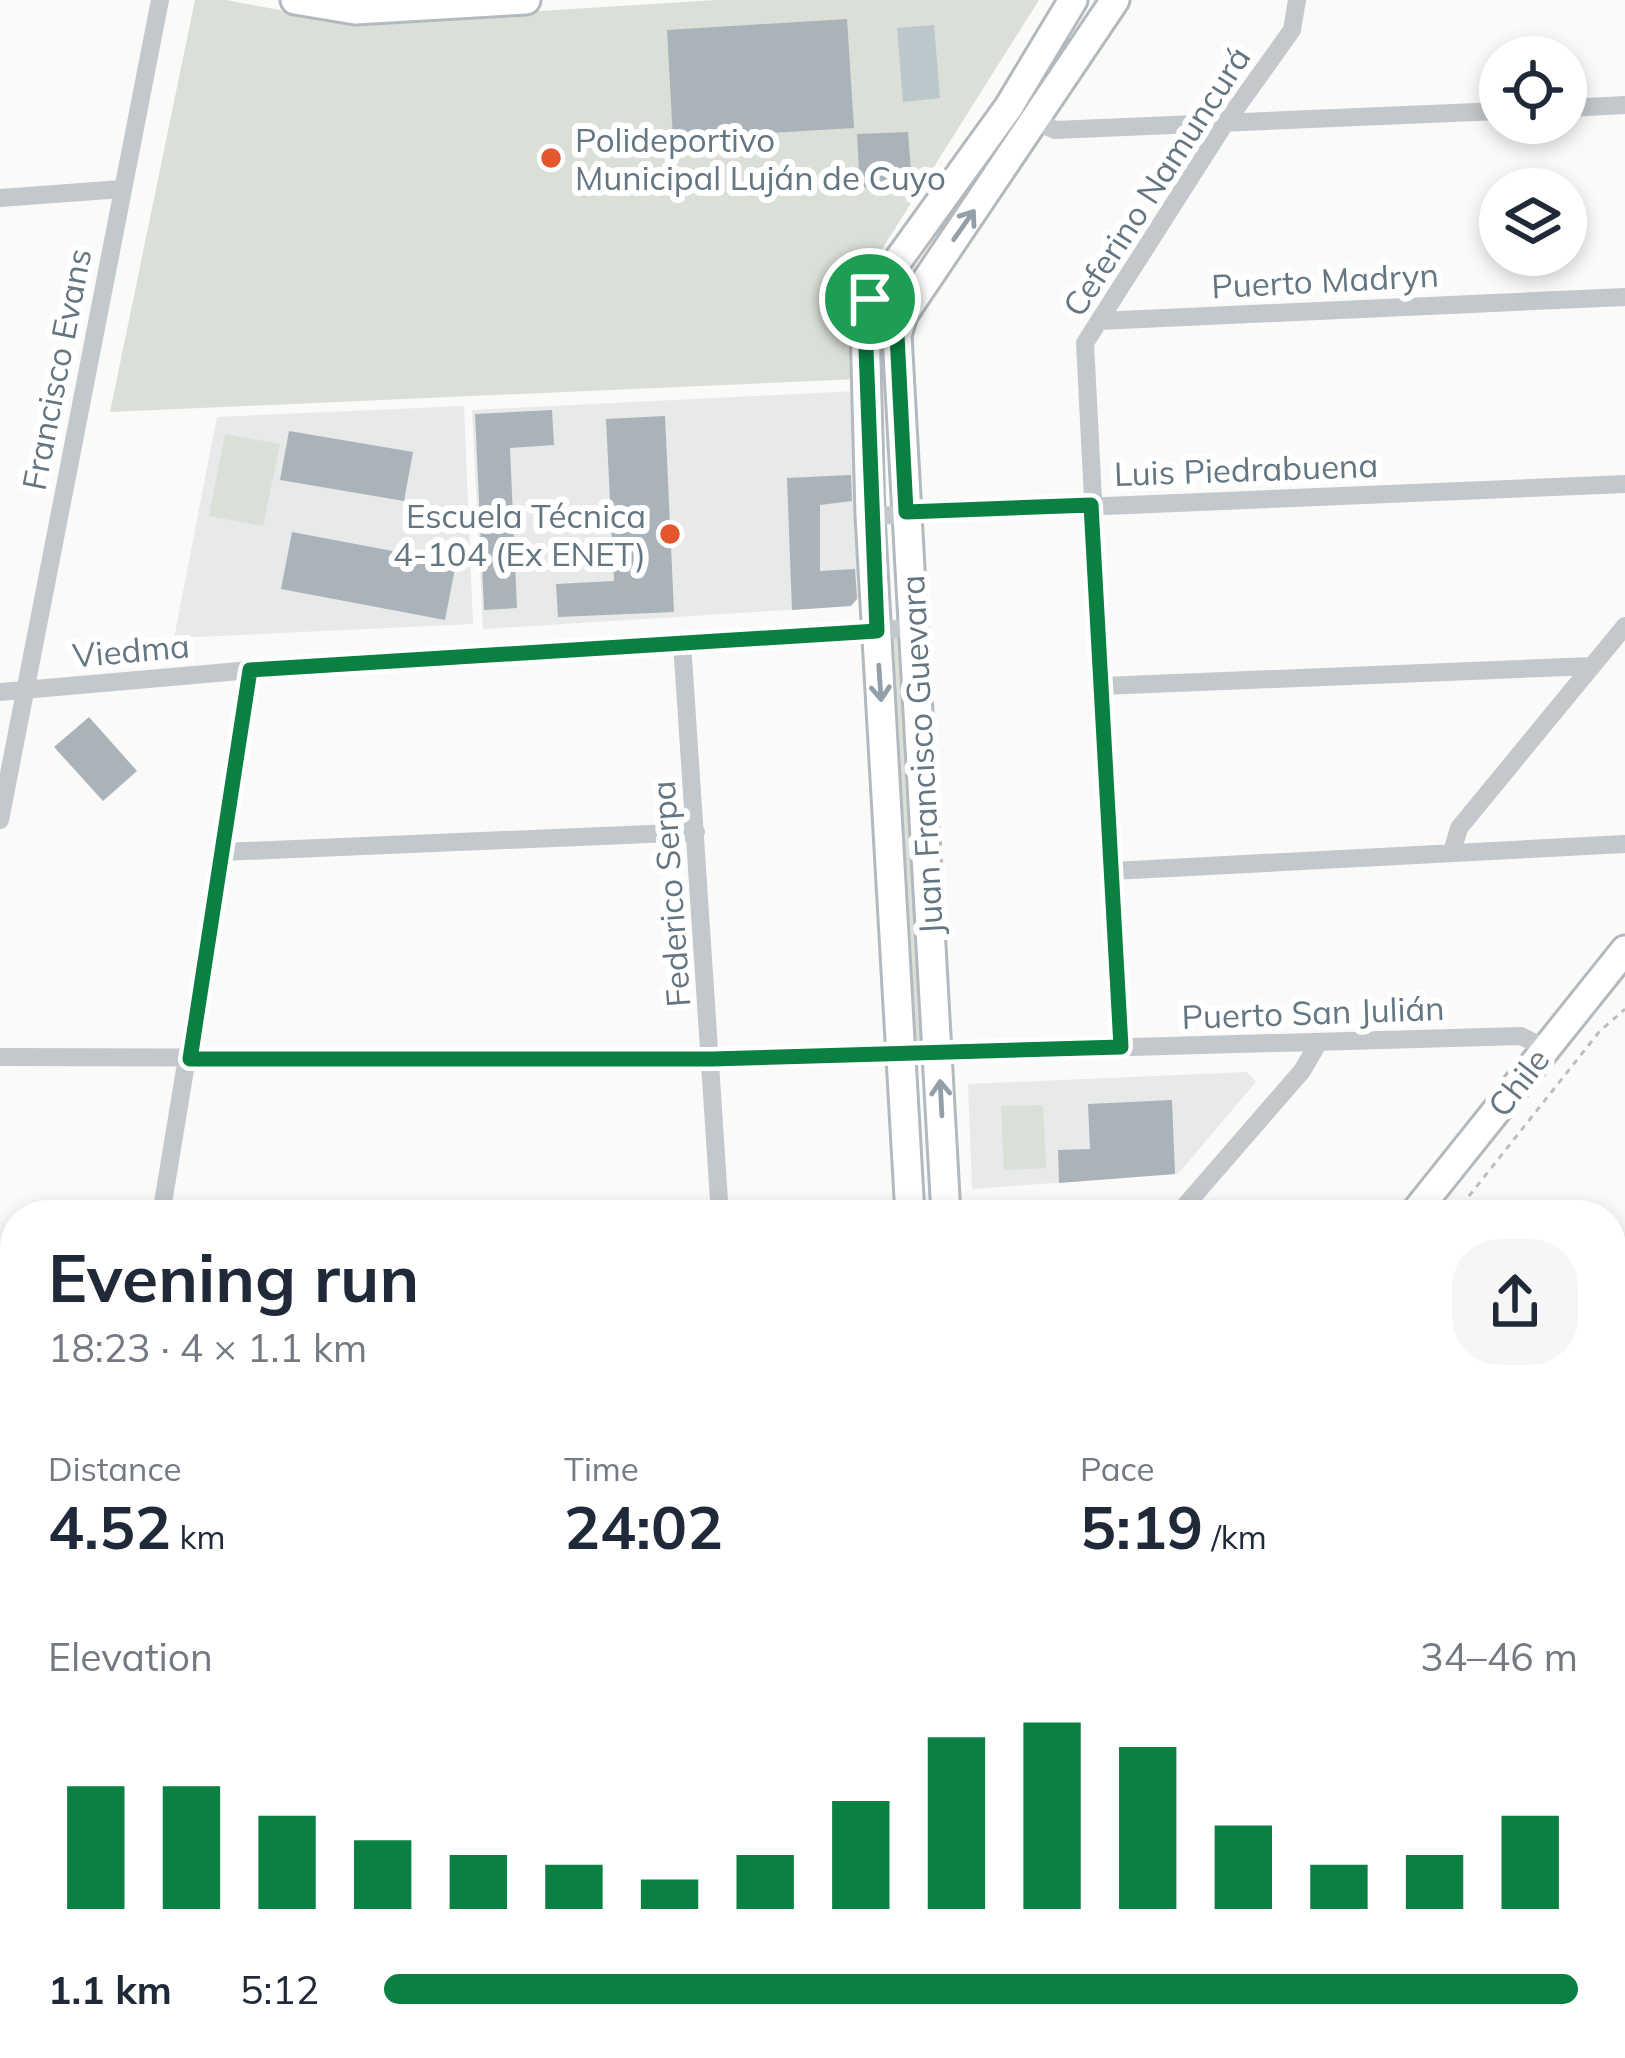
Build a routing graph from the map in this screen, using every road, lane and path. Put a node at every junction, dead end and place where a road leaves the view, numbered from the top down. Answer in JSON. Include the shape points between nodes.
{"nodes":[{"id":1,"x":160,"y":0,"type":"edge"},
{"id":2,"x":296,"y":0,"type":"edge"},
{"id":3,"x":526,"y":0,"type":"edge"},
{"id":4,"x":1073,"y":0,"type":"edge"},
{"id":5,"x":1115,"y":0,"type":"edge"},
{"id":6,"x":1297,"y":0,"type":"edge"},
{"id":7,"x":419,"y":4,"type":"edge"},
{"id":8,"x":1625,"y":105,"type":"edge"},
{"id":9,"x":1587,"y":107,"type":"edge"},
{"id":10,"x":1008,"y":108,"type":"junction"},
{"id":11,"x":1479,"y":112,"type":"edge"},
{"id":12,"x":1035,"y":122,"type":"junction"},
{"id":13,"x":1224,"y":125,"type":"junction"},
{"id":14,"x":122,"y":189,"type":"junction"},
{"id":15,"x":0,"y":198,"type":"edge"},
{"id":16,"x":1625,"y":297,"type":"edge"},
{"id":17,"x":870,"y":299,"type":"junction"},
{"id":18,"x":903,"y":315,"type":"junction"},
{"id":19,"x":1100,"y":321,"type":"junction"},
{"id":20,"x":1625,"y":484,"type":"edge"},
{"id":21,"x":1091,"y":505,"type":"junction"},
{"id":22,"x":906,"y":512,"type":"junction"},
{"id":23,"x":870,"y":516,"type":"junction"},
{"id":24,"x":1625,"y":626,"type":"edge"},
{"id":25,"x":914,"y":628,"type":"junction"},
{"id":26,"x":877,"y":631,"type":"junction"},
{"id":27,"x":682,"y":642,"type":"junction"},
{"id":28,"x":1592,"y":666,"type":"junction"},
{"id":29,"x":250,"y":670,"type":"junction"},
{"id":30,"x":1103,"y":686,"type":"junction"},
{"id":31,"x":25,"y":689,"type":"junction"},
{"id":32,"x":0,"y":692,"type":"edge"},
{"id":33,"x":0,"y":820,"type":"edge"},
{"id":34,"x":696,"y":832,"type":"junction"},
{"id":35,"x":1625,"y":844,"type":"edge"},
{"id":36,"x":222,"y":852,"type":"junction"},
{"id":37,"x":1452,"y":852,"type":"junction"},
{"id":38,"x":1113,"y":871,"type":"junction"},
{"id":39,"x":1625,"y":950,"type":"edge"},
{"id":40,"x":1625,"y":1009,"type":"edge"},
{"id":41,"x":1319,"y":1042,"type":"junction"},
{"id":42,"x":1121,"y":1047,"type":"junction"},
{"id":43,"x":1545,"y":1048,"type":"junction"},
{"id":44,"x":938,"y":1052,"type":"junction"},
{"id":45,"x":903,"y":1053,"type":"junction"},
{"id":46,"x":0,"y":1057,"type":"edge"},
{"id":47,"x":190,"y":1059,"type":"junction"},
{"id":48,"x":712,"y":1059,"type":"junction"},
{"id":49,"x":164,"y":1200,"type":"edge"},
{"id":50,"x":719,"y":1200,"type":"edge"},
{"id":51,"x":909,"y":1200,"type":"edge"},
{"id":52,"x":945,"y":1200,"type":"edge"},
{"id":53,"x":1190,"y":1200,"type":"edge"},
{"id":54,"x":1425,"y":1200,"type":"edge"},
{"id":55,"x":1466,"y":1200,"type":"edge"}],
"edges":[{"from":1,"to":14,"type":"street","name":"Francisco Evans"},
{"from":2,"to":7,"type":"street","via":[[355,10]]},
{"from":3,"to":7,"type":"street"},
{"from":4,"to":10,"type":"street"},
{"from":5,"to":12,"type":"street"},
{"from":6,"to":13,"type":"street","name":"Ceferino Namuncurá","via":[[1292,30]]},
{"from":8,"to":9,"type":"street"},
{"from":10,"to":12,"type":"street"},
{"from":10,"to":17,"type":"street"},
{"from":11,"to":13,"type":"street"},
{"from":12,"to":13,"type":"street","via":[[1055,130]]},
{"from":18,"to":12,"type":"street","one_way":true},
{"from":13,"to":19,"type":"street","name":"Ceferino Namuncurá"},
{"from":14,"to":15,"type":"street"},
{"from":14,"to":31,"type":"street","name":"Francisco Evans"},
{"from":16,"to":19,"type":"street","name":"Puerto Madryn"},
{"from":17,"to":18,"type":"street"},
{"from":17,"to":23,"type":"street","name":"Juan Francisco Guevara"},
{"from":18,"to":22,"type":"street","name":"Juan Francisco Guevara","via":[[897,335]]},
{"from":19,"to":21,"type":"street","name":"Ceferino Namuncurá","via":[[1085,343]]},
{"from":20,"to":21,"type":"street","name":"Luis Piedrabuena"},
{"from":21,"to":22,"type":"street","name":"Luis Piedrabuena"},
{"from":21,"to":30,"type":"street","name":"Ceferino Namuncurá"},
{"from":22,"to":23,"type":"street","name":"Luis Piedrabuena"},
{"from":22,"to":25,"type":"street","name":"Juan Francisco Guevara"},
{"from":23,"to":26,"type":"street","name":"Juan Francisco Guevara"},
{"from":24,"to":28,"type":"street"},
{"from":25,"to":26,"type":"street","name":"Viedma"},
{"from":25,"to":44,"type":"street","name":"Juan Francisco Guevara"},
{"from":26,"to":27,"type":"street","name":"Viedma"},
{"from":26,"to":45,"type":"street","name":"Juan Francisco Guevara","one_way":true},
{"from":27,"to":29,"type":"street","name":"Viedma"},
{"from":27,"to":34,"type":"street","name":"Federico Serpa"},
{"from":28,"to":30,"type":"street"},
{"from":28,"to":37,"type":"street","via":[[1459,827]]},
{"from":29,"to":31,"type":"street","name":"Viedma"},
{"from":29,"to":36,"type":"street"},
{"from":30,"to":38,"type":"street","name":"Ceferino Namuncurá"},
{"from":31,"to":32,"type":"street","name":"Viedma"},
{"from":31,"to":33,"type":"street","name":"Francisco Evans"},
{"from":34,"to":36,"type":"street"},
{"from":34,"to":48,"type":"street","name":"Federico Serpa"},
{"from":35,"to":37,"type":"street"},
{"from":36,"to":47,"type":"street"},
{"from":37,"to":38,"type":"street"},
{"from":38,"to":42,"type":"street","name":"Ceferino Namuncurá"},
{"from":39,"to":43,"type":"street","name":"Chile"},
{"from":40,"to":55,"type":"path"},
{"from":41,"to":42,"type":"street","name":"Puerto San Julián"},
{"from":41,"to":43,"type":"street","name":"Puerto San Julián","via":[[1521,1036]]},
{"from":41,"to":53,"type":"street"},
{"from":42,"to":44,"type":"street","name":"Puerto San Julián"},
{"from":43,"to":54,"type":"street","name":"Chile"},
{"from":44,"to":45,"type":"street","name":"Puerto San Julián"},
{"from":52,"to":44,"type":"street","name":"Juan Francisco Guevara","one_way":true},
{"from":45,"to":48,"type":"street","name":"Puerto San Julián"},
{"from":45,"to":51,"type":"street","name":"Juan Francisco Guevara"},
{"from":46,"to":47,"type":"street","name":"Puerto San Julián"},
{"from":47,"to":48,"type":"street","name":"Puerto San Julián"},
{"from":47,"to":49,"type":"street"},
{"from":48,"to":50,"type":"street","name":"Federico Serpa"}]}
